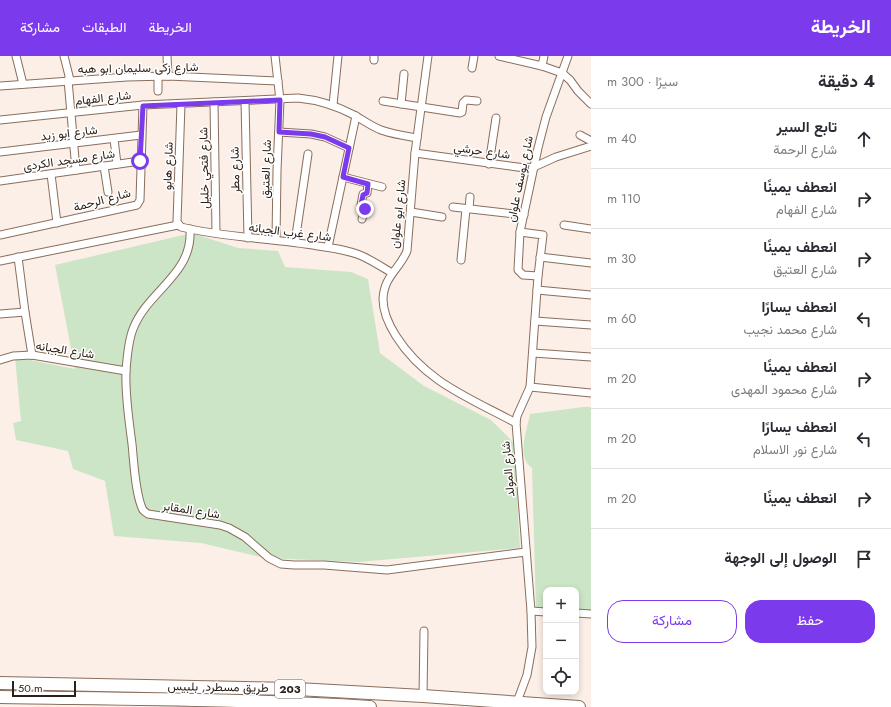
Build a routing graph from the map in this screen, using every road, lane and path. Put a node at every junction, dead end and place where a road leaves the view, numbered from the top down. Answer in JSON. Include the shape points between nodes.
{"nodes":[{"id":1,"x":16,"y":56,"type":"edge"},
{"id":2,"x":64,"y":56,"type":"edge"},
{"id":3,"x":167,"y":56,"type":"edge"},
{"id":4,"x":275,"y":56,"type":"edge"},
{"id":5,"x":338,"y":56,"type":"edge"},
{"id":6,"x":428,"y":56,"type":"edge"},
{"id":7,"x":474,"y":56,"type":"edge"},
{"id":8,"x":499,"y":56,"type":"edge"},
{"id":9,"x":544,"y":56,"type":"edge"},
{"id":10,"x":568,"y":56,"type":"edge"},
{"id":11,"x":514,"y":58,"type":"edge"},
{"id":12,"x":542,"y":66,"type":"junction"},
{"id":13,"x":472,"y":68,"type":"dead end"},
{"id":14,"x":562,"y":73,"type":"junction"},
{"id":15,"x":404,"y":74,"type":"dead end"},
{"id":16,"x":158,"y":76,"type":"junction"},
{"id":17,"x":168,"y":76,"type":"junction"},
{"id":18,"x":69,"y":80,"type":"junction"},
{"id":19,"x":278,"y":80,"type":"junction"},
{"id":20,"x":23,"y":84,"type":"junction"},
{"id":21,"x":0,"y":86,"type":"edge"},
{"id":22,"x":158,"y":91,"type":"dead end"},
{"id":23,"x":280,"y":100,"type":"junction"},
{"id":24,"x":245,"y":101,"type":"junction"},
{"id":25,"x":383,"y":101,"type":"dead end"},
{"id":26,"x":477,"y":101,"type":"dead end"},
{"id":27,"x":214,"y":102,"type":"junction"},
{"id":28,"x":181,"y":104,"type":"junction"},
{"id":29,"x":401,"y":104,"type":"junction"},
{"id":30,"x":591,"y":104,"type":"edge"},
{"id":31,"x":333,"y":105,"type":"junction"},
{"id":32,"x":143,"y":106,"type":"junction"},
{"id":33,"x":421,"y":107,"type":"junction"},
{"id":34,"x":71,"y":112,"type":"junction"},
{"id":35,"x":356,"y":116,"type":"junction"},
{"id":36,"x":496,"y":118,"type":"dead end"},
{"id":37,"x":0,"y":120,"type":"edge"},
{"id":38,"x":279,"y":132,"type":"junction"},
{"id":39,"x":141,"y":135,"type":"junction"},
{"id":40,"x":580,"y":135,"type":"dead end"},
{"id":41,"x":53,"y":137,"type":"dead end"},
{"id":42,"x":417,"y":138,"type":"junction"},
{"id":43,"x":114,"y":139,"type":"junction"},
{"id":44,"x":591,"y":141,"type":"edge"},
{"id":45,"x":74,"y":143,"type":"junction"},
{"id":46,"x":54,"y":146,"type":"junction"},
{"id":47,"x":591,"y":146,"type":"edge"},
{"id":48,"x":349,"y":148,"type":"junction"},
{"id":49,"x":0,"y":152,"type":"edge"},
{"id":50,"x":415,"y":153,"type":"junction"},
{"id":51,"x":308,"y":154,"type":"dead end"},
{"id":52,"x":140,"y":161,"type":"junction"},
{"id":53,"x":117,"y":164,"type":"junction"},
{"id":54,"x":489,"y":164,"type":"junction"},
{"id":55,"x":104,"y":166,"type":"junction"},
{"id":56,"x":534,"y":167,"type":"junction"},
{"id":57,"x":76,"y":170,"type":"junction"},
{"id":58,"x":51,"y":174,"type":"junction"},
{"id":59,"x":343,"y":177,"type":"junction"},
{"id":60,"x":0,"y":181,"type":"edge"},
{"id":61,"x":368,"y":184,"type":"junction"},
{"id":62,"x":382,"y":187,"type":"dead end"},
{"id":63,"x":108,"y":192,"type":"dead end"},
{"id":64,"x":470,"y":197,"type":"dead end"},
{"id":65,"x":453,"y":207,"type":"dead end"},
{"id":66,"x":467,"y":209,"type":"junction"},
{"id":67,"x":410,"y":212,"type":"junction"},
{"id":68,"x":524,"y":216,"type":"junction"},
{"id":69,"x":442,"y":217,"type":"dead end"},
{"id":70,"x":362,"y":219,"type":"dead end"},
{"id":71,"x":57,"y":223,"type":"junction"},
{"id":72,"x":564,"y":225,"type":"dead end"},
{"id":73,"x":180,"y":226,"type":"junction"},
{"id":74,"x":190,"y":229,"type":"junction"},
{"id":75,"x":591,"y":229,"type":"edge"},
{"id":76,"x":520,"y":232,"type":"junction"},
{"id":77,"x":216,"y":233,"type":"junction"},
{"id":78,"x":0,"y":235,"type":"edge"},
{"id":79,"x":248,"y":238,"type":"junction"},
{"id":80,"x":276,"y":240,"type":"junction"},
{"id":81,"x":295,"y":242,"type":"junction"},
{"id":82,"x":328,"y":247,"type":"junction"},
{"id":83,"x":18,"y":257,"type":"junction"},
{"id":84,"x":540,"y":257,"type":"junction"},
{"id":85,"x":461,"y":260,"type":"dead end"},
{"id":86,"x":0,"y":261,"type":"edge"},
{"id":87,"x":591,"y":263,"type":"edge"},
{"id":88,"x":392,"y":273,"type":"junction"},
{"id":89,"x":538,"y":276,"type":"junction"},
{"id":90,"x":537,"y":290,"type":"junction"},
{"id":91,"x":591,"y":295,"type":"edge"},
{"id":92,"x":24,"y":312,"type":"junction"},
{"id":93,"x":0,"y":314,"type":"edge"},
{"id":94,"x":535,"y":321,"type":"junction"},
{"id":95,"x":591,"y":325,"type":"edge"},
{"id":96,"x":533,"y":353,"type":"junction"},
{"id":97,"x":32,"y":355,"type":"junction"},
{"id":98,"x":591,"y":357,"type":"edge"},
{"id":99,"x":0,"y":360,"type":"edge"},
{"id":100,"x":126,"y":371,"type":"junction"},
{"id":101,"x":530,"y":388,"type":"junction"},
{"id":102,"x":591,"y":393,"type":"edge"},
{"id":103,"x":516,"y":423,"type":"junction"},
{"id":104,"x":526,"y":552,"type":"junction"},
{"id":105,"x":531,"y":611,"type":"junction"},
{"id":106,"x":543,"y":612,"type":"edge"},
{"id":107,"x":579,"y":614,"type":"edge"},
{"id":108,"x":591,"y":614,"type":"edge"},
{"id":109,"x":424,"y":631,"type":"dead end"},
{"id":110,"x":0,"y":683,"type":"edge"},
{"id":111,"x":423,"y":696,"type":"junction"},
{"id":112,"x":0,"y":697,"type":"edge"},
{"id":113,"x":517,"y":702,"type":"junction"},
{"id":114,"x":495,"y":704,"type":"edge"},
{"id":115,"x":370,"y":707,"type":"edge"},
{"id":116,"x":579,"y":707,"type":"edge"}],
"edges":[{"from":1,"to":20,"type":"street"},
{"from":2,"to":18,"type":"street"},
{"from":3,"to":17,"type":"street"},
{"from":4,"to":19,"type":"street","name":"شارع العتيق"},
{"from":5,"to":31,"type":"street"},
{"from":6,"to":33,"type":"street","name":"شارع ابو علوان"},
{"from":7,"to":13,"type":"street"},
{"from":8,"to":11,"type":"street"},
{"from":9,"to":12,"type":"street"},
{"from":10,"to":14,"type":"street","name":"شارع يوسف علوان"},
{"from":11,"to":12,"type":"street"},
{"from":12,"to":14,"type":"street"},
{"from":14,"to":30,"type":"street"},
{"from":14,"to":56,"type":"street","name":"شارع يوسف علوان","via":[[546,117]]},
{"from":15,"to":29,"type":"street"},
{"from":16,"to":17,"type":"street","name":"شارع زكى سليمان ابو هبه"},
{"from":16,"to":18,"type":"street","name":"شارع زكى سليمان ابو هبه"},
{"from":16,"to":22,"type":"street"},
{"from":17,"to":19,"type":"street","name":"شارع زكى سليمان ابو هبه"},
{"from":18,"to":20,"type":"street","name":"شارع زكى سليمان ابو هبه"},
{"from":18,"to":34,"type":"street"},
{"from":19,"to":23,"type":"street","name":"شارع العتيق"},
{"from":20,"to":21,"type":"street","name":"شارع زكى سليمان ابو هبه"},
{"from":23,"to":24,"type":"street","name":"شارع الفهام"},
{"from":23,"to":31,"type":"street","name":"شارع الفهام","via":[[298,98]]},
{"from":23,"to":38,"type":"street","name":"شارع العتيق"},
{"from":24,"to":27,"type":"street","name":"شارع الفهام"},
{"from":24,"to":79,"type":"street","name":"شارع مطر"},
{"from":25,"to":29,"type":"street"},
{"from":26,"to":33,"type":"street","via":[[466,100],[460,113]]},
{"from":27,"to":28,"type":"street","name":"شارع الفهام"},
{"from":27,"to":77,"type":"street","name":"شارع فتحي خليل"},
{"from":28,"to":32,"type":"street","name":"شارع الفهام"},
{"from":28,"to":73,"type":"street","name":"شارع هابو","via":[[177,222]]},
{"from":29,"to":33,"type":"street"},
{"from":31,"to":35,"type":"street","name":"شارع الفهام"},
{"from":32,"to":34,"type":"street","name":"شارع الفهام"},
{"from":32,"to":39,"type":"street","name":"شارع الرحمة"},
{"from":33,"to":42,"type":"street","name":"شارع ابو علوان"},
{"from":34,"to":37,"type":"street","name":"شارع الفهام"},
{"from":34,"to":45,"type":"street"},
{"from":35,"to":42,"type":"street","name":"شارع الفهام","via":[[381,130]]},
{"from":35,"to":48,"type":"street"},
{"from":36,"to":54,"type":"street"},
{"from":38,"to":48,"type":"street","via":[[325,137]]},
{"from":38,"to":80,"type":"street","name":"شارع العتيق"},
{"from":39,"to":43,"type":"street","name":"شارع ابو زيد"},
{"from":39,"to":52,"type":"street","name":"شارع الرحمة"},
{"from":40,"to":44,"type":"street"},
{"from":41,"to":46,"type":"street"},
{"from":42,"to":50,"type":"street","name":"شارع ابو علوان"},
{"from":43,"to":45,"type":"street","name":"شارع ابو زيد"},
{"from":43,"to":53,"type":"street"},
{"from":45,"to":46,"type":"street","name":"شارع ابو زيد"},
{"from":45,"to":57,"type":"street"},
{"from":46,"to":49,"type":"street","name":"شارع ابو زيد"},
{"from":47,"to":56,"type":"street","name":"شارع حرشي","via":[[556,156]]},
{"from":48,"to":59,"type":"street"},
{"from":50,"to":54,"type":"street","name":"شارع حرشي"},
{"from":50,"to":67,"type":"street","name":"شارع ابو علوان"},
{"from":51,"to":81,"type":"street"},
{"from":52,"to":53,"type":"street","name":"شارع مسجد الكردى"},
{"from":52,"to":71,"type":"street","name":"شارع الرحمة","via":[[140,200],[137,205]]},
{"from":53,"to":55,"type":"street","name":"شارع مسجد الكردى"},
{"from":54,"to":56,"type":"street","name":"شارع حرشي"},
{"from":55,"to":57,"type":"street","name":"شارع مسجد الكردى"},
{"from":55,"to":63,"type":"street"},
{"from":56,"to":68,"type":"street","name":"شارع يوسف علوان"},
{"from":57,"to":58,"type":"street","name":"شارع مسجد الكردى"},
{"from":58,"to":60,"type":"street","name":"شارع مسجد الكردى"},
{"from":58,"to":71,"type":"street"},
{"from":59,"to":61,"type":"street"},
{"from":59,"to":82,"type":"street"},
{"from":61,"to":62,"type":"street"},
{"from":61,"to":70,"type":"street","via":[[361,205],[365,209]]},
{"from":64,"to":66,"type":"street"},
{"from":65,"to":66,"type":"street"},
{"from":66,"to":68,"type":"street"},
{"from":66,"to":85,"type":"street"},
{"from":67,"to":69,"type":"street"},
{"from":67,"to":88,"type":"street","name":"شارع ابو علوان","via":[[407,251],[404,259]]},
{"from":68,"to":76,"type":"street","name":"شارع يوسف علوان"},
{"from":71,"to":78,"type":"street","name":"شارع الرحمة"},
{"from":72,"to":75,"type":"street"},
{"from":73,"to":74,"type":"street","name":"شارع غرب الجبانه"},
{"from":73,"to":83,"type":"street","name":"شارع غرب الجبانه"},
{"from":74,"to":77,"type":"street","name":"شارع غرب الجبانه"},
{"from":74,"to":100,"type":"street","name":"شارع المقابر","via":[[190,247],[183,263],[137,319],[129,342]]},
{"from":76,"to":84,"type":"street","name":"شارع المولد","via":[[543,235]]},
{"from":76,"to":89,"type":"street","name":"شارع يوسف علوان","via":[[517,268],[523,274]]},
{"from":77,"to":79,"type":"street","name":"شارع غرب الجبانه"},
{"from":79,"to":80,"type":"street","name":"شارع غرب الجبانه"},
{"from":80,"to":81,"type":"street","name":"شارع غرب الجبانه"},
{"from":81,"to":82,"type":"street","name":"شارع غرب الجبانه"},
{"from":82,"to":88,"type":"street","name":"شارع غرب الجبانه","via":[[361,256]]},
{"from":83,"to":86,"type":"street","name":"شارع غرب الجبانه"},
{"from":83,"to":92,"type":"street"},
{"from":84,"to":87,"type":"street"},
{"from":84,"to":89,"type":"street","name":"شارع المولد"},
{"from":88,"to":103,"type":"street","name":"شارع ابو علوان","via":[[383,299],[385,314],[404,349],[442,384]]},
{"from":89,"to":90,"type":"street","name":"شارع المولد"},
{"from":90,"to":91,"type":"street"},
{"from":90,"to":94,"type":"street","name":"شارع المولد"},
{"from":92,"to":93,"type":"street"},
{"from":92,"to":97,"type":"street"},
{"from":94,"to":95,"type":"street"},
{"from":94,"to":96,"type":"street","name":"شارع المولد"},
{"from":96,"to":98,"type":"street"},
{"from":96,"to":101,"type":"street","name":"شارع المولد"},
{"from":97,"to":99,"type":"street","name":"شارع الجبانه"},
{"from":97,"to":100,"type":"street","name":"شارع الجبانه"},
{"from":100,"to":104,"type":"street","name":"شارع المقابر","via":[[135,476],[141,506],[148,514],[229,528],[245,537],[269,558],[281,564],[294,566],[324,565],[387,570]]},
{"from":101,"to":102,"type":"street"},
{"from":101,"to":103,"type":"street","name":"شارع المولد"},
{"from":103,"to":104,"type":"street","name":"شارع المولد"},
{"from":104,"to":105,"type":"street","name":"شارع المولد"},
{"from":105,"to":106,"type":"street"},
{"from":105,"to":113,"type":"street","name":"شارع المولد","via":[[532,647],[527,675]]},
{"from":107,"to":108,"type":"street"},
{"from":109,"to":111,"type":"street"},
{"from":110,"to":111,"type":"main road","name":"طريق مسطرد, بلبيس","number":"203","via":[[297,689]]},
{"from":111,"to":114,"type":"main road","name":"طريق مسطرد, بلبيس","number":"203"},
{"from":112,"to":115,"type":"main road","name":"طريق مسطرد, بلبيس","number":"203","via":[[300,702]]},
{"from":113,"to":114,"type":"main road","name":"طريق مسطرد, بلبيس","number":"203"},
{"from":113,"to":116,"type":"main road","name":"طريق مسطرد, بلبيس","number":"203"}]}
